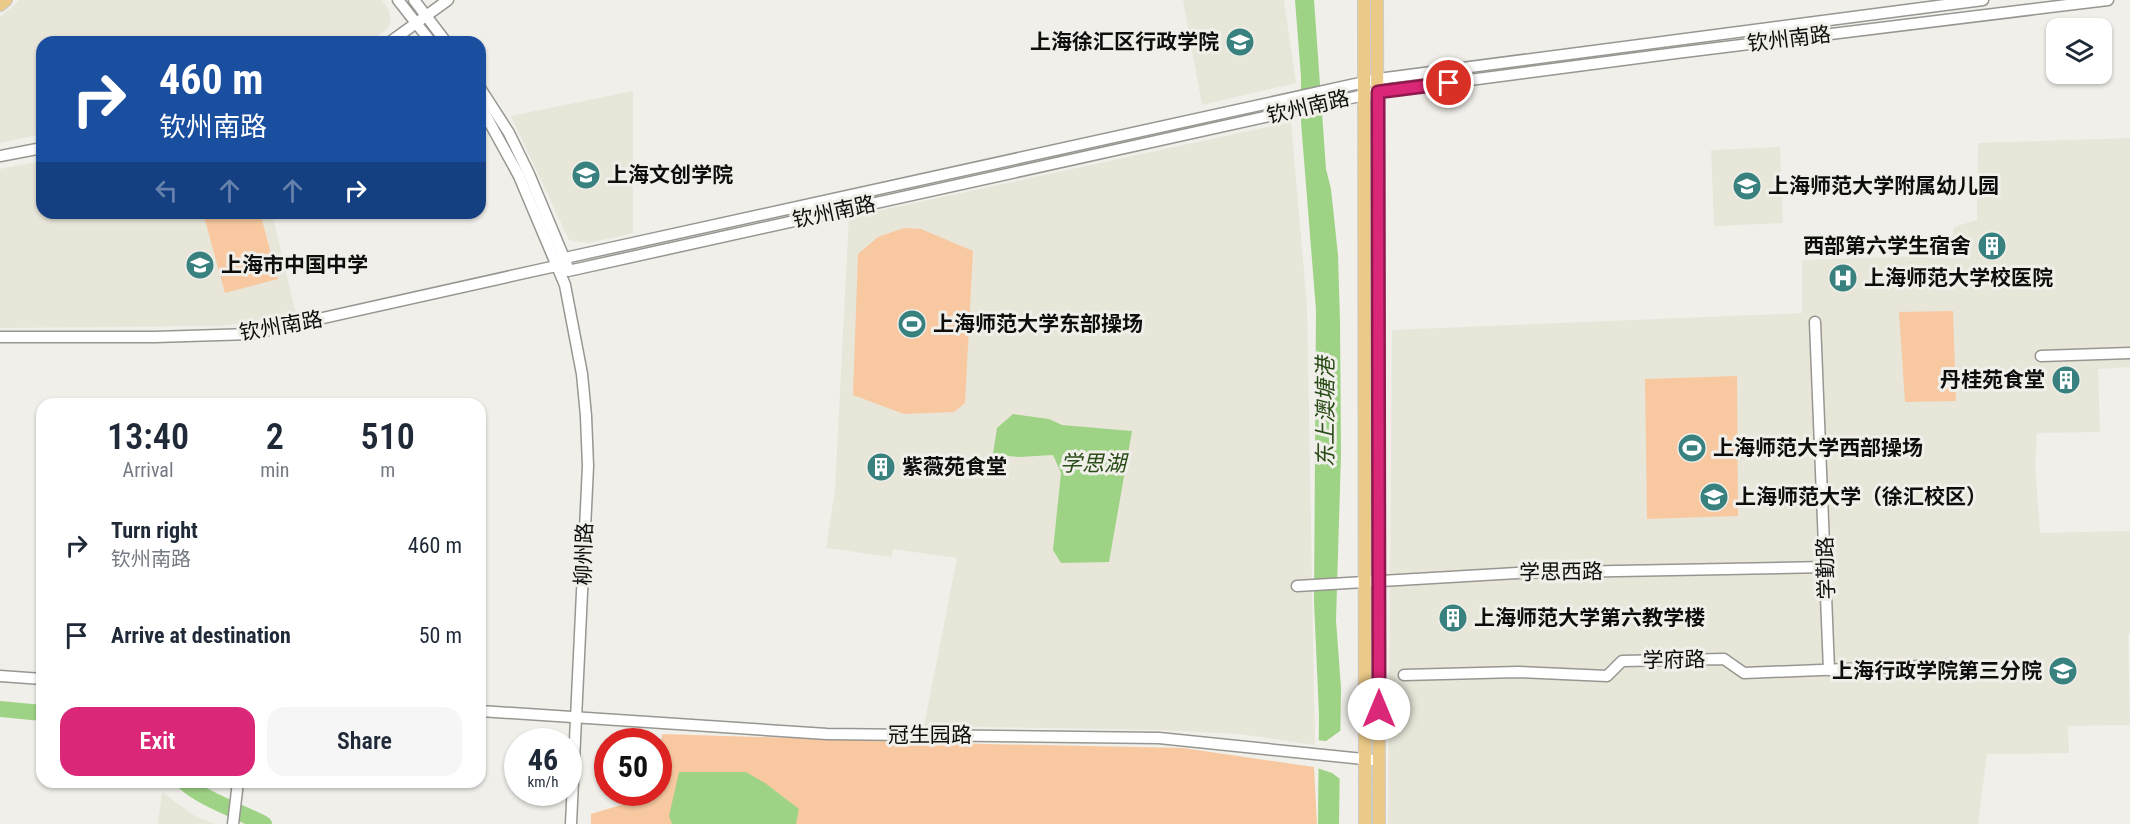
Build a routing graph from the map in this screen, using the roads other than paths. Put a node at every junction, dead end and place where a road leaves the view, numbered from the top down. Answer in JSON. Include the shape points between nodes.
{"nodes":[{"id":1,"x":6,"y":0,"type":"edge"},
{"id":2,"x":398,"y":0,"type":"edge"},
{"id":3,"x":414,"y":0,"type":"edge"},
{"id":4,"x":448,"y":0,"type":"edge"},
{"id":5,"x":1364,"y":0,"type":"edge"},
{"id":6,"x":1377,"y":0,"type":"edge"},
{"id":7,"x":1983,"y":0,"type":"edge"},
{"id":8,"x":2108,"y":0,"type":"edge"},
{"id":9,"x":0,"y":5,"type":"edge"},
{"id":10,"x":426,"y":16,"type":"junction"},
{"id":11,"x":416,"y":23,"type":"junction"},
{"id":12,"x":398,"y":36,"type":"edge"},
{"id":13,"x":426,"y":36,"type":"edge"},
{"id":14,"x":441,"y":36,"type":"edge"},
{"id":15,"x":1378,"y":79,"type":"junction"},
{"id":16,"x":1369,"y":90,"type":"junction"},
{"id":17,"x":486,"y":97,"type":"edge"},
{"id":18,"x":486,"y":116,"type":"edge"},
{"id":19,"x":36,"y":149,"type":"edge"},
{"id":20,"x":0,"y":156,"type":"edge"},
{"id":21,"x":565,"y":258,"type":"junction"},
{"id":22,"x":556,"y":266,"type":"junction"},
{"id":23,"x":568,"y":271,"type":"junction"},
{"id":24,"x":565,"y":285,"type":"junction"},
{"id":25,"x":1815,"y":322,"type":"dead end"},
{"id":26,"x":0,"y":337,"type":"edge"},
{"id":27,"x":2130,"y":353,"type":"edge"},
{"id":28,"x":2041,"y":356,"type":"dead end"},
{"id":29,"x":1826,"y":567,"type":"junction"},
{"id":30,"x":1379,"y":581,"type":"junction"},
{"id":31,"x":1364,"y":582,"type":"junction"},
{"id":32,"x":1302,"y":586,"type":"dead end"},
{"id":33,"x":1945,"y":665,"type":"dead end"},
{"id":34,"x":1829,"y":670,"type":"junction"},
{"id":35,"x":1404,"y":675,"type":"dead end"},
{"id":36,"x":0,"y":676,"type":"edge"},
{"id":37,"x":36,"y":679,"type":"edge"},
{"id":38,"x":486,"y":711,"type":"edge"},
{"id":39,"x":576,"y":718,"type":"junction"},
{"id":40,"x":1364,"y":759,"type":"junction"},
{"id":41,"x":1379,"y":761,"type":"junction"},
{"id":42,"x":238,"y":788,"type":"edge"},
{"id":43,"x":571,"y":819,"type":"edge"},
{"id":44,"x":233,"y":824,"type":"edge"},
{"id":45,"x":1365,"y":824,"type":"edge"},
{"id":46,"x":1379,"y":824,"type":"edge"}],
"edges":[{"from":1,"to":9,"type":"main road"},
{"from":2,"to":11,"type":"street"},
{"from":3,"to":10,"type":"street"},
{"from":4,"to":10,"type":"street"},
{"from":5,"to":16,"type":"main road"},
{"from":6,"to":15,"type":"main road"},
{"from":7,"to":15,"type":"street","name":"钦州南路"},
{"from":8,"to":16,"type":"street","name":"钦州南路"},
{"from":10,"to":11,"type":"street"},
{"from":10,"to":14,"type":"street"},
{"from":11,"to":12,"type":"street"},
{"from":11,"to":13,"type":"street"},
{"from":15,"to":16,"type":"main road"},
{"from":16,"to":21,"type":"street","name":"钦州南路","via":[[1299,96]]},
{"from":16,"to":23,"type":"street","name":"钦州南路","via":[[1328,103]]},
{"from":16,"to":30,"type":"main road"},
{"from":16,"to":31,"type":"main road"},
{"from":17,"to":21,"type":"street","name":"柳州路","via":[[509,133]]},
{"from":18,"to":22,"type":"street","name":"柳州路","via":[[519,176]]},
{"from":19,"to":20,"type":"street"},
{"from":21,"to":22,"type":"street","name":"钦州南路"},
{"from":21,"to":23,"type":"street","name":"柳州路"},
{"from":22,"to":23,"type":"street"},
{"from":22,"to":24,"type":"street","name":"柳州路"},
{"from":22,"to":26,"type":"street","name":"钦州南路","via":[[251,334]]},
{"from":23,"to":24,"type":"street","name":"柳州路"},
{"from":24,"to":39,"type":"street","name":"柳州路","via":[[582,374],[587,441]]},
{"from":25,"to":29,"type":"street","name":"学勤路"},
{"from":27,"to":28,"type":"street"},
{"from":29,"to":30,"type":"street","name":"学思西路","via":[[1517,573]]},
{"from":29,"to":34,"type":"street","name":"学勤路"},
{"from":30,"to":31,"type":"street","name":"学思西路"},
{"from":30,"to":41,"type":"main road"},
{"from":31,"to":32,"type":"street","name":"学思西路"},
{"from":31,"to":40,"type":"main road"},
{"from":33,"to":34,"type":"street","name":"学府路"},
{"from":34,"to":35,"type":"street","name":"学府路","via":[[1744,673],[1724,659],[1622,661],[1607,676],[1518,672]]},
{"from":36,"to":37,"type":"street"},
{"from":38,"to":39,"type":"street","name":"冠生园路"},
{"from":39,"to":40,"type":"street","name":"冠生园路","via":[[827,734],[1159,738]]},
{"from":39,"to":43,"type":"street","name":"柳州路"},
{"from":40,"to":41,"type":"street","name":"冠生园路"},
{"from":40,"to":45,"type":"main road"},
{"from":41,"to":46,"type":"main road"},
{"from":42,"to":44,"type":"street"}]}
